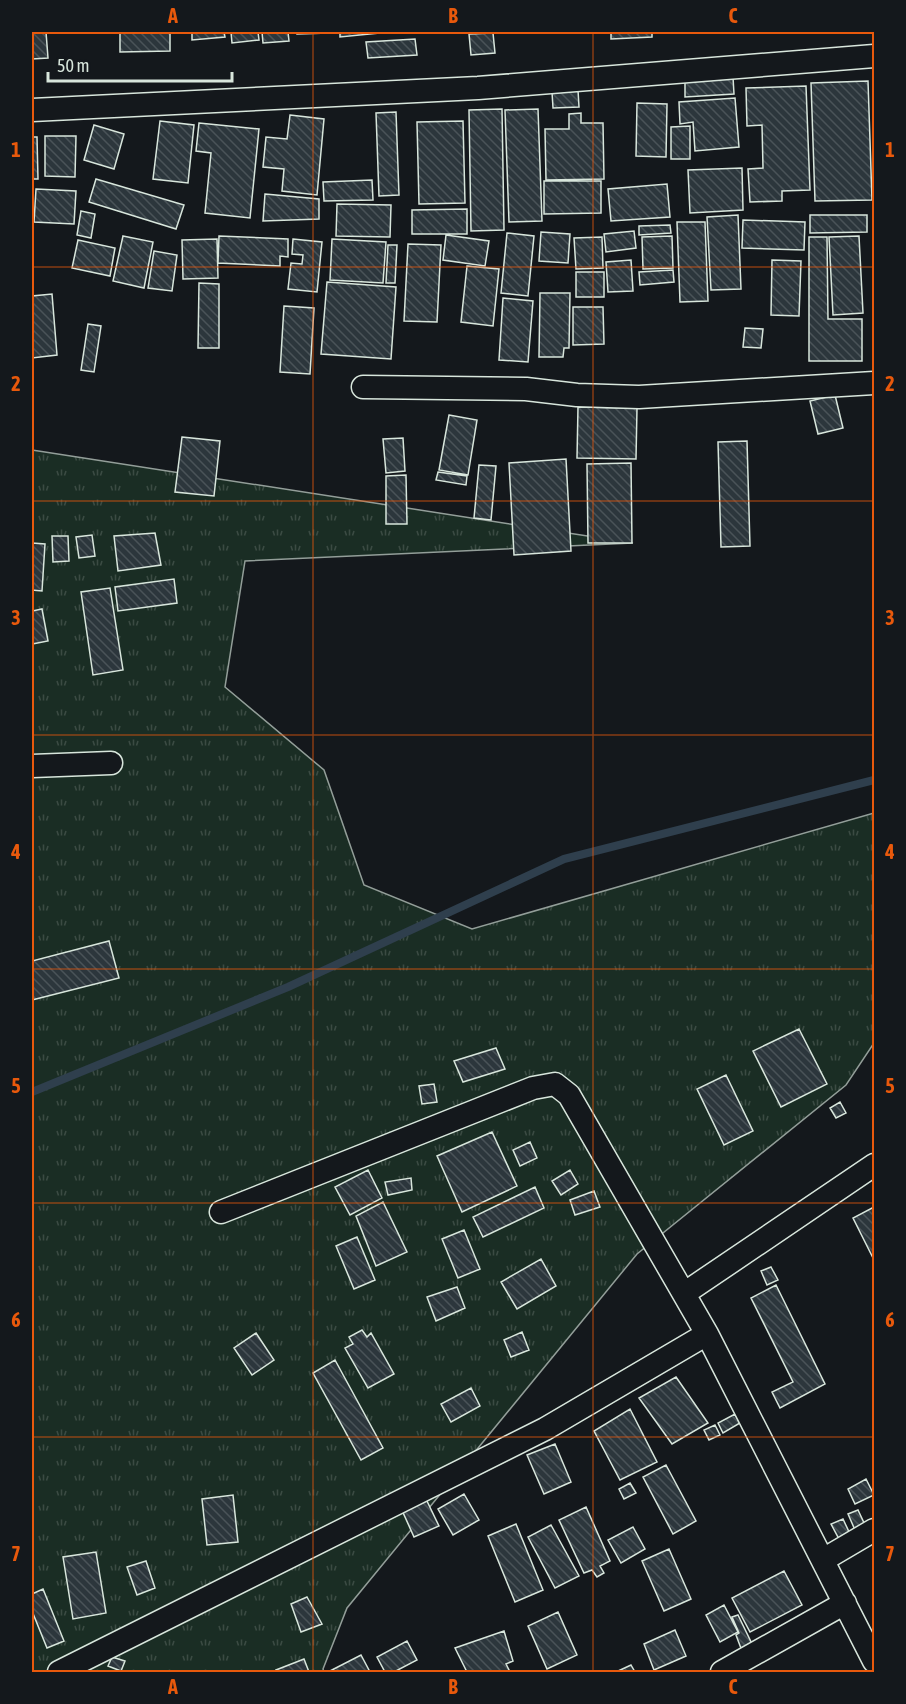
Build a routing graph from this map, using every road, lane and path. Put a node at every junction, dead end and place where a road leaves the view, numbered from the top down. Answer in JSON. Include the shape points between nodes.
{"nodes":[{"id":1,"x":874,"y":56,"type":"edge"},
{"id":2,"x":32,"y":111,"type":"edge"},
{"id":3,"x":874,"y":383,"type":"edge"},
{"id":4,"x":363,"y":387,"type":"dead end"},
{"id":5,"x":111,"y":763,"type":"dead end"},
{"id":6,"x":32,"y":766,"type":"edge"},
{"id":7,"x":874,"y":1165,"type":"edge"},
{"id":8,"x":221,"y":1212,"type":"dead end"},
{"id":9,"x":685,"y":1293,"type":"junction"},
{"id":10,"x":707,"y":1334,"type":"junction"},
{"id":11,"x":874,"y":1530,"type":"edge"},
{"id":12,"x":824,"y":1560,"type":"junction"},
{"id":13,"x":845,"y":1602,"type":"junction"},
{"id":14,"x":874,"y":1660,"type":"edge"},
{"id":15,"x":59,"y":1672,"type":"edge"},
{"id":16,"x":722,"y":1672,"type":"edge"}],
"edges":[{"from":1,"to":2,"type":"street","via":[[478,88]]},
{"from":3,"to":4,"type":"street","via":[[639,398],[526,389]]},
{"from":5,"to":6,"type":"street"},
{"from":7,"to":9,"type":"street"},
{"from":8,"to":9,"type":"street","via":[[533,1088],[555,1084],[569,1095]]},
{"from":9,"to":10,"type":"street"},
{"from":10,"to":12,"type":"street"},
{"from":10,"to":15,"type":"street","via":[[545,1429]]},
{"from":11,"to":12,"type":"street"},
{"from":12,"to":13,"type":"street"},
{"from":13,"to":14,"type":"street"},
{"from":13,"to":16,"type":"street"}]}
